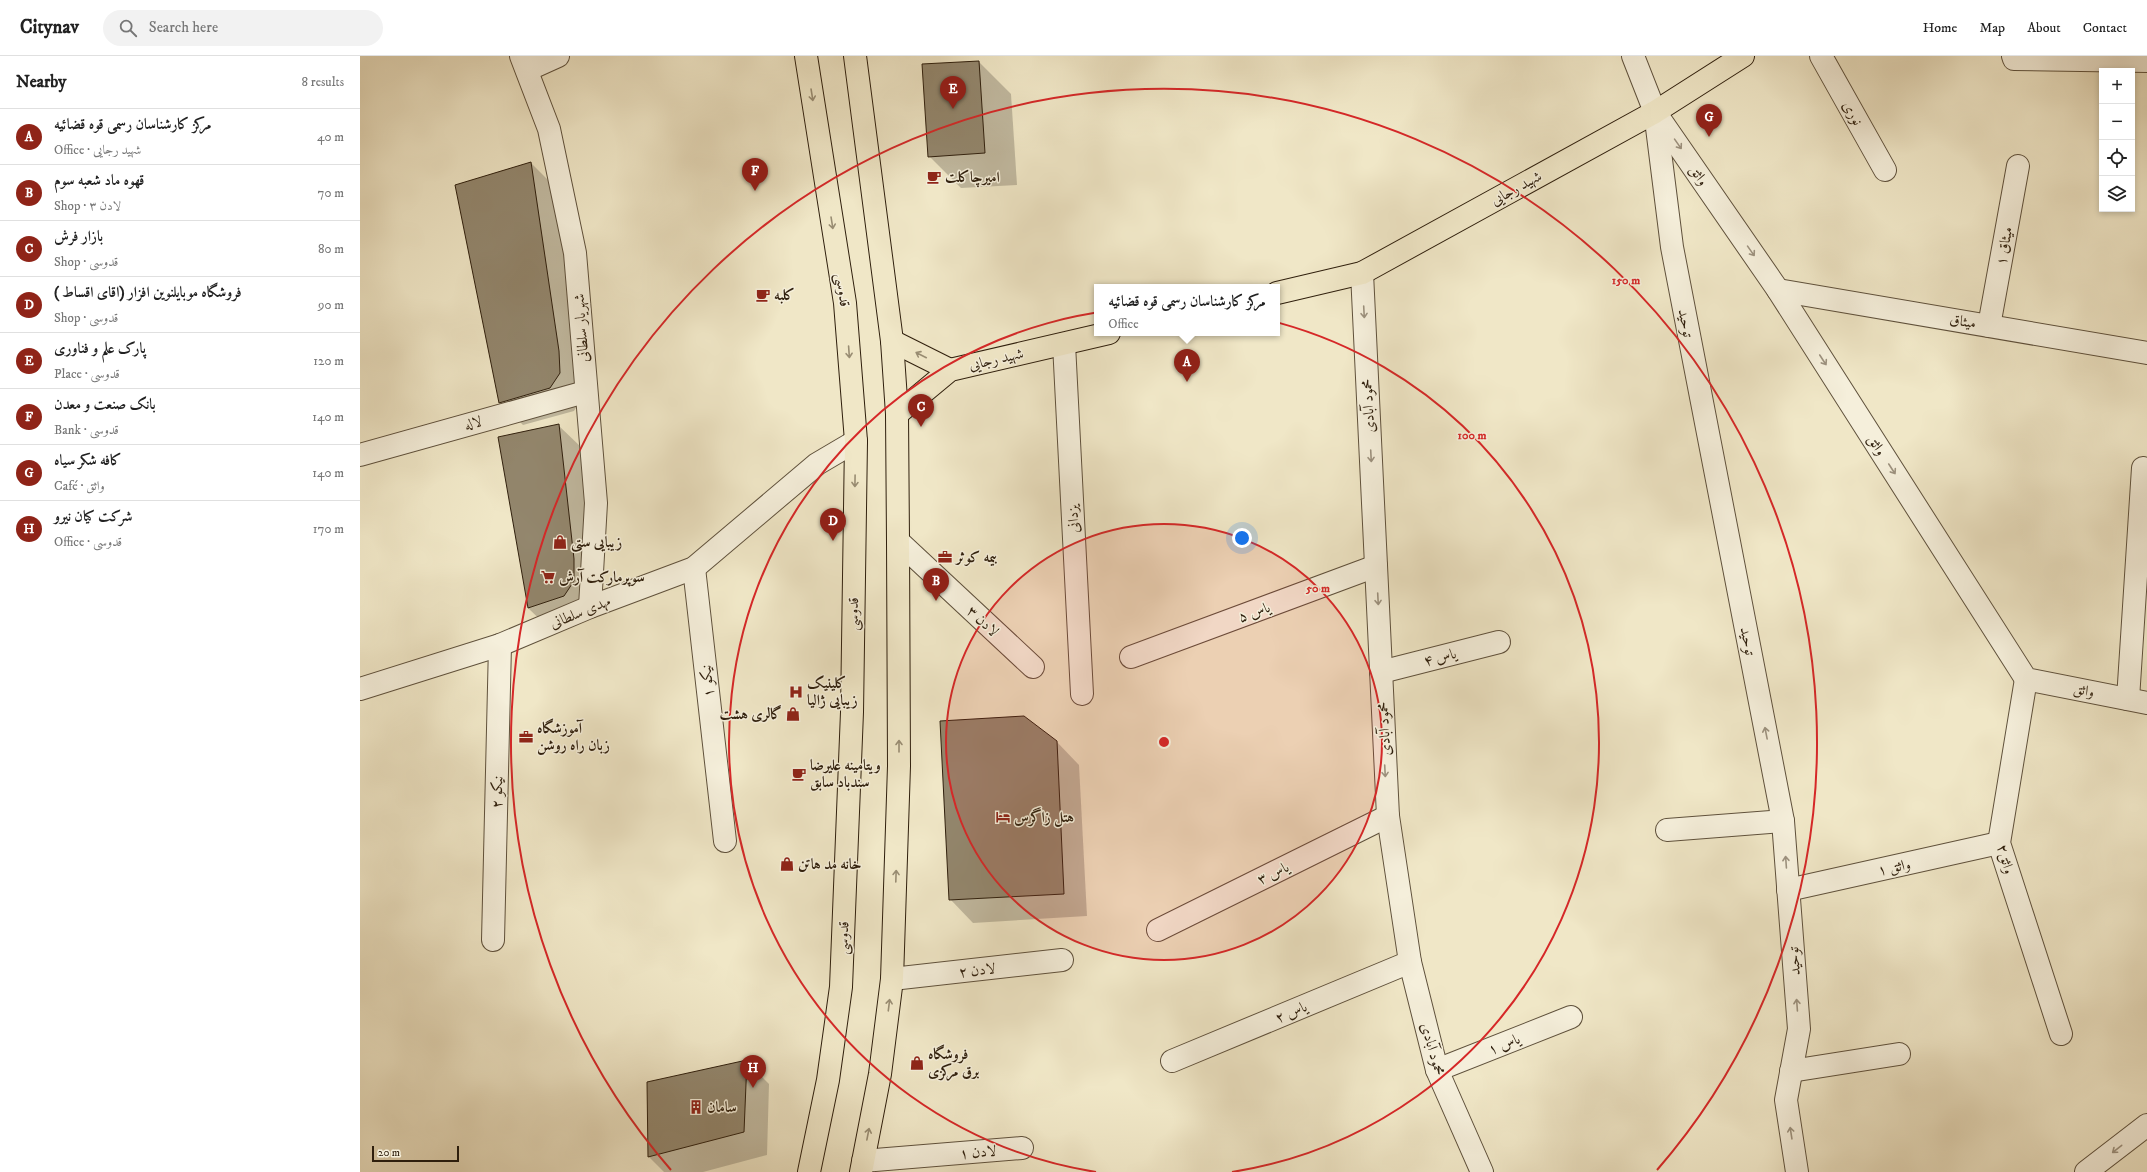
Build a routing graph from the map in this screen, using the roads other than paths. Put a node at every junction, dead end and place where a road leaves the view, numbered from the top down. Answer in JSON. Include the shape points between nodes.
{"nodes":[{"id":1,"x":558,"y":56,"type":"edge"},
{"id":2,"x":806,"y":56,"type":"edge"},
{"id":3,"x":1634,"y":56,"type":"edge"},
{"id":4,"x":1743,"y":56,"type":"edge"},
{"id":5,"x":1821,"y":56,"type":"edge"},
{"id":6,"x":2013,"y":56,"type":"edge"},
{"id":7,"x":860,"y":60,"type":"edge"},
{"id":8,"x":2147,"y":61,"type":"edge"},
{"id":9,"x":524,"y":63,"type":"edge"},
{"id":10,"x":1655,"y":112,"type":"junction"},
{"id":11,"x":2018,"y":166,"type":"dead end"},
{"id":12,"x":1885,"y":170,"type":"dead end"},
{"id":13,"x":1362,"y":273,"type":"junction"},
{"id":14,"x":1778,"y":290,"type":"junction"},
{"id":15,"x":1280,"y":292,"type":"edge"},
{"id":16,"x":1990,"y":326,"type":"junction"},
{"id":17,"x":1097,"y":336,"type":"edge"},
{"id":18,"x":892,"y":341,"type":"junction"},
{"id":19,"x":1064,"y":344,"type":"junction"},
{"id":20,"x":2147,"y":353,"type":"edge"},
{"id":21,"x":950,"y":370,"type":"junction"},
{"id":22,"x":586,"y":392,"type":"junction"},
{"id":23,"x":897,"y":414,"type":"junction"},
{"id":24,"x":856,"y":441,"type":"junction"},
{"id":25,"x":360,"y":455,"type":"edge"},
{"id":26,"x":2143,"y":468,"type":"dead end"},
{"id":27,"x":898,"y":541,"type":"junction"},
{"id":28,"x":1376,"y":566,"type":"junction"},
{"id":29,"x":694,"y":568,"type":"junction"},
{"id":30,"x":590,"y":607,"type":"junction"},
{"id":31,"x":1499,"y":642,"type":"dead end"},
{"id":32,"x":500,"y":645,"type":"junction"},
{"id":33,"x":1131,"y":657,"type":"dead end"},
{"id":34,"x":1033,"y":667,"type":"dead end"},
{"id":35,"x":1381,"y":672,"type":"junction"},
{"id":36,"x":2026,"y":679,"type":"junction"},
{"id":37,"x":360,"y":689,"type":"edge"},
{"id":38,"x":1082,"y":694,"type":"dead end"},
{"id":39,"x":2138,"y":701,"type":"edge"},
{"id":40,"x":1388,"y":816,"type":"junction"},
{"id":41,"x":1783,"y":821,"type":"junction"},
{"id":42,"x":1667,"y":830,"type":"dead end"},
{"id":43,"x":725,"y":841,"type":"dead end"},
{"id":44,"x":1999,"y":843,"type":"junction"},
{"id":45,"x":1788,"y":890,"type":"junction"},
{"id":46,"x":1158,"y":930,"type":"dead end"},
{"id":47,"x":493,"y":940,"type":"dead end"},
{"id":48,"x":1062,"y":960,"type":"dead end"},
{"id":49,"x":1410,"y":962,"type":"junction"},
{"id":50,"x":892,"y":979,"type":"junction"},
{"id":51,"x":1571,"y":1017,"type":"dead end"},
{"id":52,"x":2061,"y":1034,"type":"dead end"},
{"id":53,"x":1899,"y":1054,"type":"dead end"},
{"id":54,"x":1172,"y":1061,"type":"dead end"},
{"id":55,"x":1437,"y":1070,"type":"junction"},
{"id":56,"x":1791,"y":1071,"type":"junction"},
{"id":57,"x":2147,"y":1125,"type":"edge"},
{"id":58,"x":1022,"y":1148,"type":"dead end"},
{"id":59,"x":862,"y":1167,"type":"edge"},
{"id":60,"x":809,"y":1172,"type":"edge"},
{"id":61,"x":1482,"y":1172,"type":"edge"},
{"id":62,"x":1797,"y":1172,"type":"edge"},
{"id":63,"x":2086,"y":1172,"type":"edge"}],
"edges":[{"from":1,"to":9,"type":"street"},
{"from":2,"to":24,"type":"main road","name":"قدوسی","one_way":true,"via":[[845,304]]},
{"from":3,"to":10,"type":"street"},
{"from":4,"to":10,"type":"main road","name":"شهید رجایی"},
{"from":5,"to":12,"type":"street","name":"نوری"},
{"from":6,"to":8,"type":"street"},
{"from":7,"to":18,"type":"main road"},
{"from":9,"to":22,"type":"street","name":"شهریار سلطانی","via":[[550,129],[575,254]]},
{"from":10,"to":13,"type":"main road","name":"شهید رجایی"},
{"from":10,"to":14,"type":"street","name":"واثق","one_way":true},
{"from":41,"to":10,"type":"street","name":"توحید","one_way":true,"via":[[1672,247]]},
{"from":11,"to":16,"type":"street","name":"میثاق ۱"},
{"from":13,"to":15,"type":"main road","name":"شهید رجایی"},
{"from":13,"to":28,"type":"street","name":"محمود آبادی","one_way":true},
{"from":14,"to":16,"type":"street","name":"میثاق"},
{"from":14,"to":36,"type":"street","name":"واثق","one_way":true},
{"from":16,"to":20,"type":"street","name":"میثاق"},
{"from":17,"to":19,"type":"main road","name":"شهید رجایی"},
{"from":21,"to":18,"type":"main road","one_way":true},
{"from":18,"to":23,"type":"main road"},
{"from":19,"to":21,"type":"main road","name":"شهید رجایی"},
{"from":19,"to":38,"type":"street","name":"یزدانی"},
{"from":21,"to":23,"type":"main road","name":"شهید رجایی"},
{"from":22,"to":25,"type":"street","name":"لاله"},
{"from":22,"to":30,"type":"street","name":"شهریار سلطانی","via":[[596,503]]},
{"from":23,"to":27,"type":"main road"},
{"from":24,"to":29,"type":"street","name":"مهدی سلطانی","via":[[818,464]]},
{"from":24,"to":60,"type":"main road","name":"قدوسی","one_way":true,"via":[[852,712],[841,987],[828,1080]]},
{"from":26,"to":39,"type":"street"},
{"from":27,"to":34,"type":"street","name":"لادن ۳"},
{"from":50,"to":27,"type":"main road","one_way":true,"via":[[899,766]]},
{"from":28,"to":33,"type":"street","name":"یاس ۵"},
{"from":28,"to":35,"type":"street","name":"محمود آبادی","one_way":true},
{"from":29,"to":30,"type":"street","name":"مهدی سلطانی"},
{"from":29,"to":43,"type":"street","name":"نیکو ۱"},
{"from":30,"to":32,"type":"street","name":"مهدی سلطانی"},
{"from":31,"to":35,"type":"street","name":"یاس ۴"},
{"from":32,"to":37,"type":"street","name":"مهدی سلطانی"},
{"from":32,"to":47,"type":"street","name":"نیکو ۲"},
{"from":35,"to":40,"type":"street","name":"محمود آبادی","one_way":true},
{"from":36,"to":39,"type":"street","name":"واثق"},
{"from":36,"to":44,"type":"street","name":"واثق۲"},
{"from":40,"to":46,"type":"street","name":"یاس ۳"},
{"from":40,"to":49,"type":"street","name":"محمود آبادی"},
{"from":41,"to":42,"type":"street"},
{"from":45,"to":41,"type":"street","name":"توحید","one_way":true},
{"from":44,"to":45,"type":"street","name":"واثق ۱"},
{"from":44,"to":52,"type":"street","name":"واثق۲"},
{"from":56,"to":45,"type":"street","name":"توحید","one_way":true,"via":[[1799,1029]]},
{"from":48,"to":50,"type":"street","name":"لادن ۲"},
{"from":49,"to":54,"type":"street","name":"یاس ۲"},
{"from":49,"to":55,"type":"street","name":"محمود آبادی"},
{"from":59,"to":50,"type":"main road","one_way":true,"via":[[880,1074]]},
{"from":51,"to":55,"type":"street","name":"یاس ۱"},
{"from":53,"to":56,"type":"street"},
{"from":55,"to":61,"type":"street","name":"محمود آبادی"},
{"from":62,"to":56,"type":"street","name":"توحید","one_way":true,"via":[[1786,1100]]},
{"from":57,"to":63,"type":"street","one_way":true},
{"from":58,"to":59,"type":"street","name":"لادن ۱"}]}
